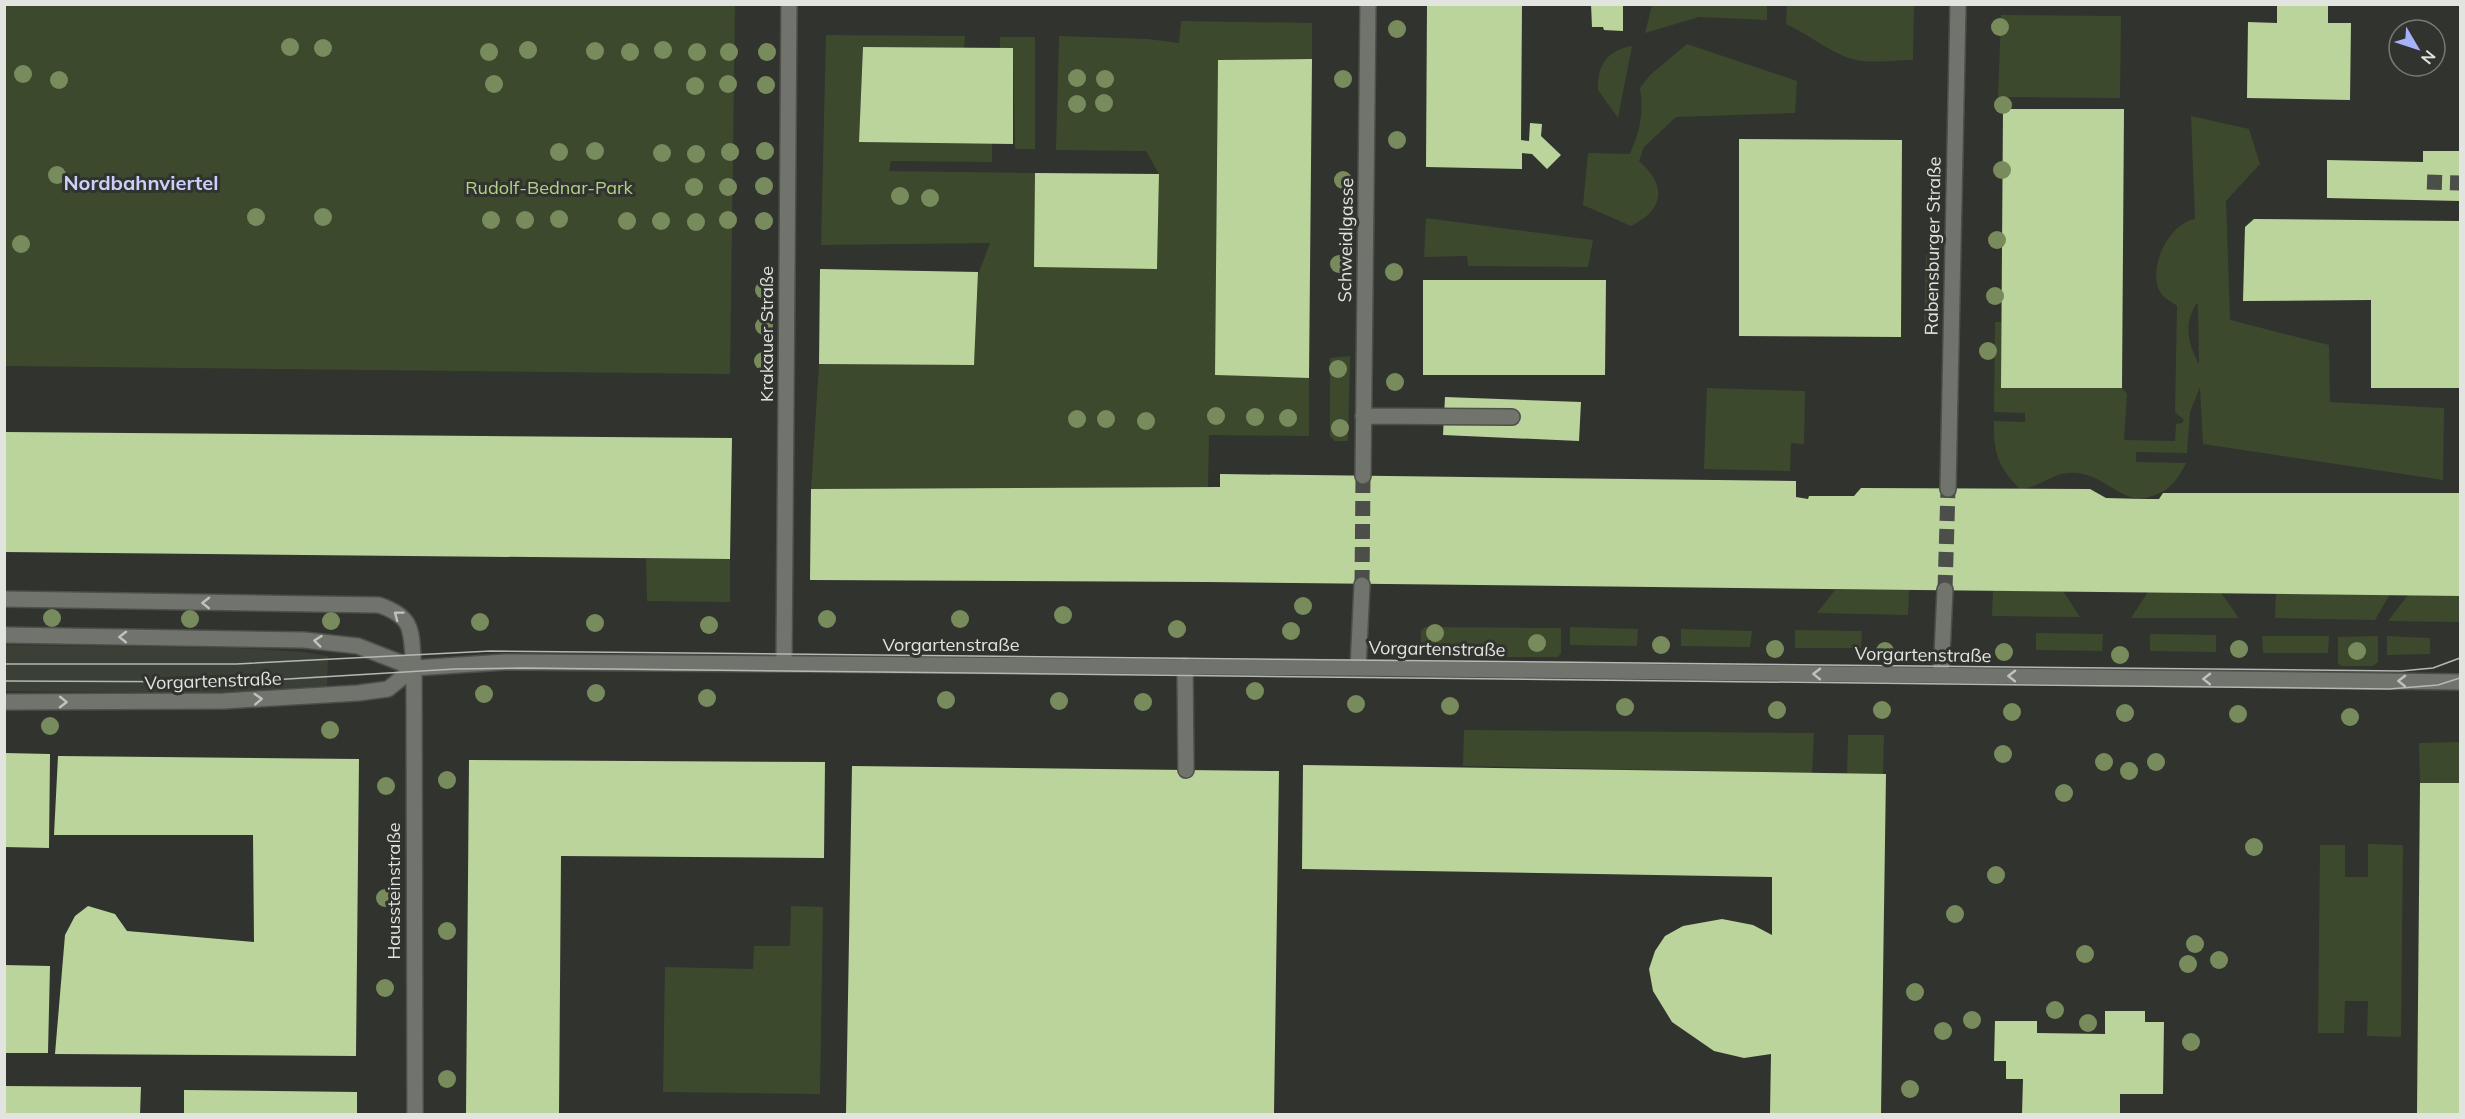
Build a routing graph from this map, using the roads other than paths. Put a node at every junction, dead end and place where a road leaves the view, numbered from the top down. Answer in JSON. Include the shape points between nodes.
{"nodes":[{"id":1,"x":789,"y":4,"type":"edge"},
{"id":2,"x":1368,"y":4,"type":"edge"},
{"id":3,"x":1958,"y":4,"type":"edge"},
{"id":4,"x":1363,"y":416,"type":"junction"},
{"id":5,"x":1512,"y":417,"type":"dead end"},
{"id":6,"x":1363,"y":476,"type":"tunnel mouth"},
{"id":7,"x":1948,"y":489,"type":"tunnel mouth"},
{"id":8,"x":1362,"y":585,"type":"tunnel mouth"},
{"id":9,"x":1946,"y":590,"type":"tunnel mouth"},
{"id":10,"x":4,"y":600,"type":"edge"},
{"id":11,"x":4,"y":635,"type":"edge"},
{"id":12,"x":784,"y":664,"type":"junction"},
{"id":13,"x":1185,"y":666,"type":"junction"},
{"id":14,"x":414,"y":668,"type":"junction"},
{"id":15,"x":1358,"y":668,"type":"junction"},
{"id":16,"x":1941,"y":675,"type":"junction"},
{"id":17,"x":2460,"y":682,"type":"edge"},
{"id":18,"x":4,"y":702,"type":"edge"},
{"id":19,"x":1186,"y":770,"type":"dead end"},
{"id":20,"x":415,"y":1114,"type":"edge"}],
"edges":[{"from":1,"to":12,"type":"street","name":"Krakauer Straße"},
{"from":2,"to":4,"type":"street","name":"Schweidlgasse"},
{"from":3,"to":7,"type":"street","name":"Rabensburger Straße"},
{"from":4,"to":5,"type":"street"},
{"from":4,"to":6,"type":"street","name":"Schweidlgasse"},
{"from":8,"to":15,"type":"street"},
{"from":9,"to":16,"type":"street"},
{"from":14,"to":10,"type":"street","name":"Haussteinstraße","one_way":true,"via":[[405,618],[379,605]]},
{"from":14,"to":11,"type":"street","name":"Vorgartenstraße","one_way":true,"via":[[358,646],[304,640]]},
{"from":12,"to":13,"type":"street","name":"Vorgartenstraße"},
{"from":12,"to":14,"type":"street","name":"Vorgartenstraße","via":[[505,662]]},
{"from":13,"to":15,"type":"street","name":"Vorgartenstraße"},
{"from":13,"to":19,"type":"street"},
{"from":18,"to":14,"type":"street","name":"Vorgartenstraße","one_way":true,"via":[[212,702],[358,693],[388,689]]},
{"from":14,"to":20,"type":"street","name":"Haussteinstraße"},
{"from":16,"to":15,"type":"street","name":"Vorgartenstraße","one_way":true},
{"from":17,"to":16,"type":"street","name":"Vorgartenstraße","one_way":true}]}
